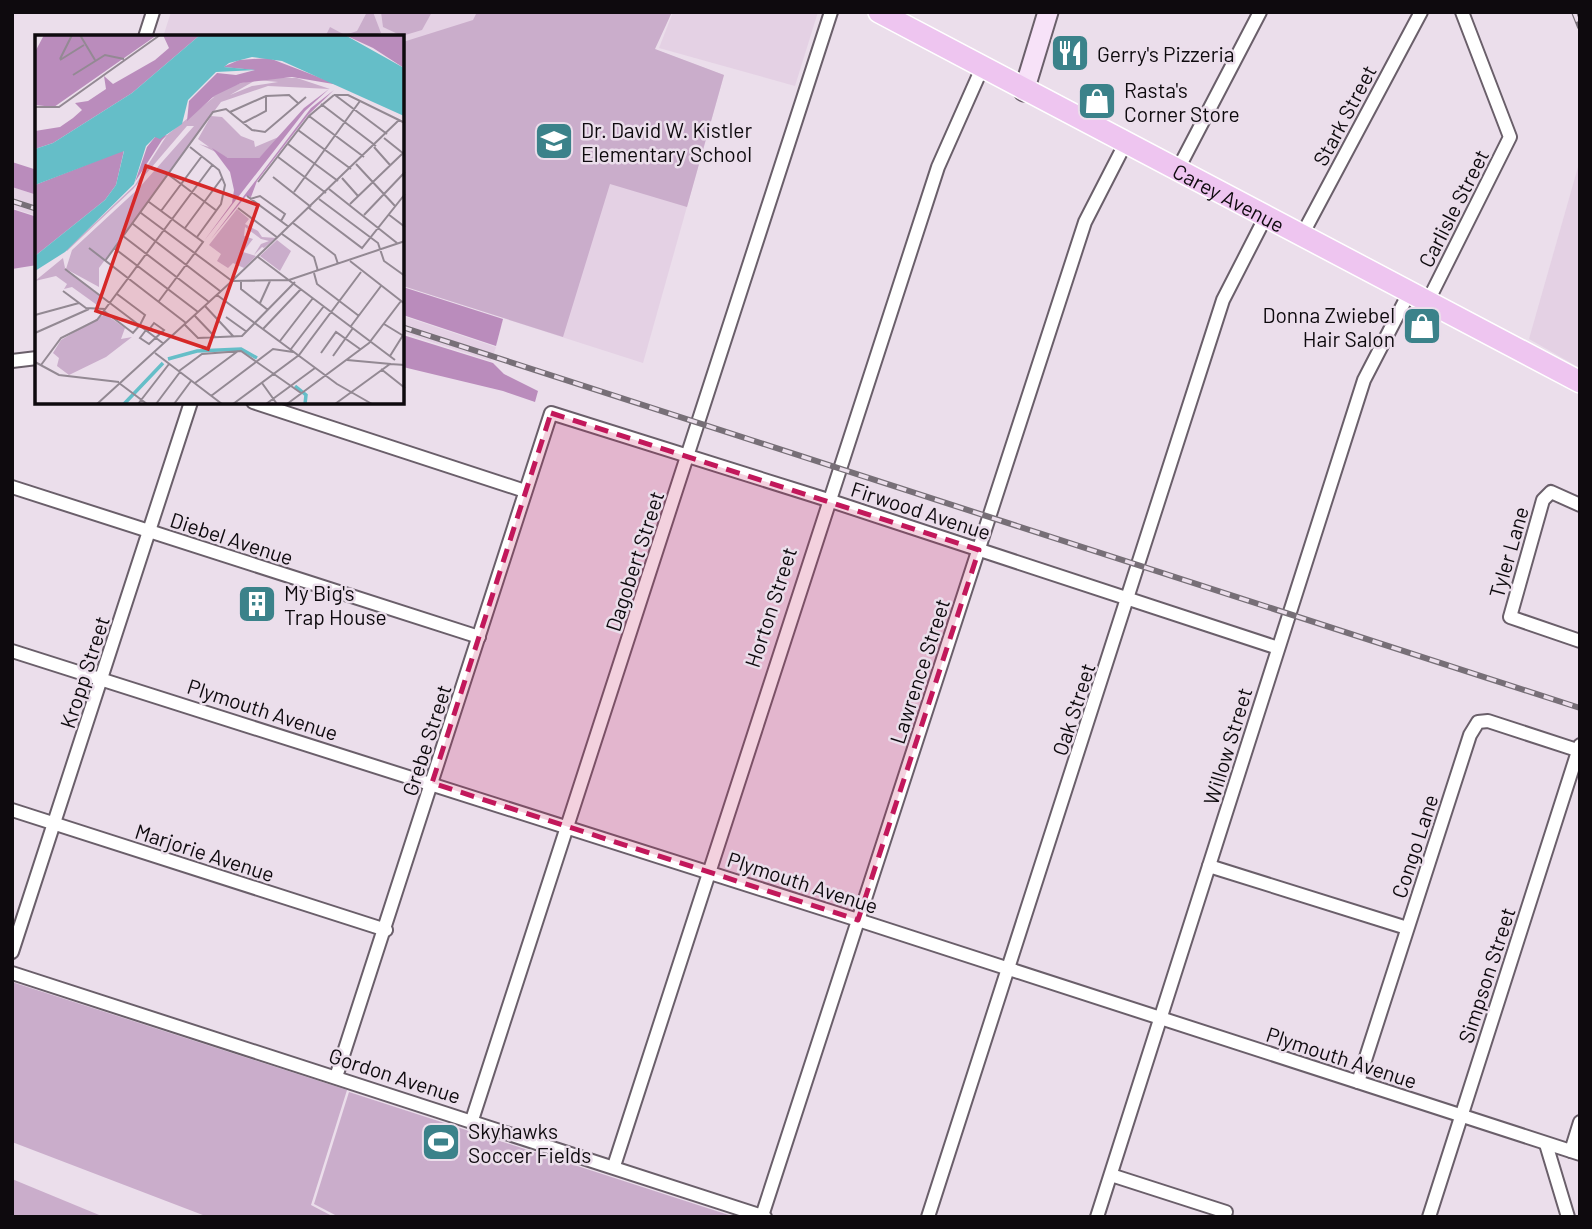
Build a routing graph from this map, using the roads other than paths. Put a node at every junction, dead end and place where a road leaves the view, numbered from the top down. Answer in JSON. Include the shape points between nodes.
{"nodes":[{"id":1,"x":153,"y":12,"type":"edge"},
{"id":2,"x":831,"y":12,"type":"edge"},
{"id":3,"x":879,"y":12,"type":"edge"},
{"id":4,"x":1048,"y":12,"type":"edge"},
{"id":5,"x":1260,"y":12,"type":"edge"},
{"id":6,"x":1421,"y":12,"type":"edge"},
{"id":7,"x":1462,"y":12,"type":"edge"},
{"id":8,"x":146,"y":35,"type":"edge"},
{"id":9,"x":982,"y":68,"type":"junction"},
{"id":10,"x":1024,"y":91,"type":"junction"},
{"id":11,"x":1125,"y":144,"type":"junction"},
{"id":12,"x":1177,"y":171,"type":"junction"},
{"id":13,"x":1265,"y":218,"type":"junction"},
{"id":14,"x":1301,"y":236,"type":"junction"},
{"id":15,"x":1418,"y":298,"type":"junction"},
{"id":16,"x":35,"y":358,"type":"edge"},
{"id":17,"x":12,"y":361,"type":"edge"},
{"id":18,"x":1580,"y":382,"type":"edge"},
{"id":19,"x":190,"y":404,"type":"edge"},
{"id":20,"x":259,"y":404,"type":"edge"},
{"id":21,"x":551,"y":413,"type":"joint"},
{"id":22,"x":689,"y":456,"type":"junction"},
{"id":23,"x":12,"y":487,"type":"edge"},
{"id":24,"x":525,"y":491,"type":"junction"},
{"id":25,"x":828,"y":500,"type":"junction"},
{"id":26,"x":1580,"y":505,"type":"edge"},
{"id":27,"x":149,"y":532,"type":"junction"},
{"id":28,"x":979,"y":550,"type":"junction"},
{"id":29,"x":1129,"y":598,"type":"junction"},
{"id":30,"x":480,"y":637,"type":"junction"},
{"id":31,"x":1580,"y":641,"type":"edge"},
{"id":32,"x":1278,"y":648,"type":"junction"},
{"id":33,"x":12,"y":651,"type":"edge"},
{"id":34,"x":102,"y":678,"type":"junction"},
{"id":35,"x":1579,"y":749,"type":"edge"},
{"id":36,"x":432,"y":783,"type":"junction"},
{"id":37,"x":12,"y":810,"type":"edge"},
{"id":38,"x":55,"y":824,"type":"junction"},
{"id":39,"x":567,"y":828,"type":"junction"},
{"id":40,"x":1209,"y":866,"type":"junction"},
{"id":41,"x":709,"y":873,"type":"junction"},
{"id":42,"x":858,"y":920,"type":"junction"},
{"id":43,"x":1407,"y":928,"type":"junction"},
{"id":44,"x":386,"y":930,"type":"junction"},
{"id":45,"x":12,"y":952,"type":"edge"},
{"id":46,"x":1010,"y":969,"type":"junction"},
{"id":47,"x":12,"y":973,"type":"edge"},
{"id":48,"x":1160,"y":1020,"type":"junction"},
{"id":49,"x":336,"y":1077,"type":"junction"},
{"id":50,"x":1358,"y":1082,"type":"junction"},
{"id":51,"x":1461,"y":1116,"type":"junction"},
{"id":52,"x":472,"y":1120,"type":"junction"},
{"id":53,"x":1580,"y":1122,"type":"edge"},
{"id":54,"x":1546,"y":1144,"type":"junction"},
{"id":55,"x":1575,"y":1153,"type":"edge"},
{"id":56,"x":614,"y":1166,"type":"junction"},
{"id":57,"x":1111,"y":1175,"type":"junction"},
{"id":58,"x":1226,"y":1212,"type":"dead end"},
{"id":59,"x":763,"y":1216,"type":"edge"},
{"id":60,"x":928,"y":1217,"type":"edge"},
{"id":61,"x":1097,"y":1217,"type":"edge"},
{"id":62,"x":1429,"y":1217,"type":"edge"},
{"id":63,"x":1568,"y":1217,"type":"edge"}],
"edges":[{"from":1,"to":8,"type":"street"},
{"from":2,"to":22,"type":"street","name":"Dagobert Street"},
{"from":3,"to":9,"type":"main road","name":"Carey Avenue"},
{"from":4,"to":10,"type":"main road"},
{"from":5,"to":12,"type":"street"},
{"from":6,"to":14,"type":"street","name":"Stark Street"},
{"from":7,"to":15,"type":"street","name":"Carlisle Street","via":[[1510,138]]},
{"from":9,"to":10,"type":"main road","name":"Carey Avenue"},
{"from":9,"to":25,"type":"street","name":"Horton Street","via":[[938,167]]},
{"from":10,"to":11,"type":"main road","name":"Carey Avenue"},
{"from":11,"to":12,"type":"main road","name":"Carey Avenue"},
{"from":11,"to":28,"type":"street","name":"Lawrence Street","via":[[1084,222]]},
{"from":12,"to":13,"type":"main road","name":"Carey Avenue"},
{"from":13,"to":14,"type":"main road","name":"Carey Avenue"},
{"from":13,"to":29,"type":"street","name":"Oak Street","via":[[1223,300]]},
{"from":14,"to":15,"type":"main road","name":"Carey Avenue"},
{"from":15,"to":18,"type":"main road","name":"Carey Avenue"},
{"from":15,"to":32,"type":"street","name":"Willow Street","via":[[1364,380]]},
{"from":16,"to":17,"type":"street"},
{"from":19,"to":27,"type":"street","name":"Kropp Street"},
{"from":20,"to":24,"type":"street"},
{"from":21,"to":22,"type":"street","name":"Firwood Avenue"},
{"from":21,"to":24,"type":"street","name":"Grebe Street"},
{"from":22,"to":25,"type":"street","name":"Firwood Avenue"},
{"from":22,"to":39,"type":"street","name":"Dagobert Street"},
{"from":23,"to":27,"type":"street","name":"Diebel Avenue"},
{"from":24,"to":30,"type":"street","name":"Grebe Street"},
{"from":25,"to":28,"type":"street","name":"Firwood Avenue"},
{"from":25,"to":41,"type":"street","name":"Horton Street"},
{"from":26,"to":31,"type":"street","name":"Tyler Lane","via":[[1551,492],[1543,500],[1510,617]]},
{"from":27,"to":30,"type":"street","name":"Diebel Avenue"},
{"from":27,"to":34,"type":"street","name":"Kropp Street"},
{"from":28,"to":29,"type":"street","name":"Firwood Avenue"},
{"from":28,"to":42,"type":"street","name":"Lawrence Street"},
{"from":29,"to":32,"type":"street","name":"Firwood Avenue"},
{"from":29,"to":46,"type":"street","name":"Oak Street"},
{"from":30,"to":36,"type":"street","name":"Grebe Street"},
{"from":32,"to":40,"type":"street","name":"Willow Street"},
{"from":33,"to":34,"type":"street","name":"Plymouth Avenue"},
{"from":34,"to":36,"type":"street","name":"Plymouth Avenue"},
{"from":34,"to":38,"type":"street","name":"Kropp Street"},
{"from":35,"to":43,"type":"street","name":"Congo Lane","via":[[1488,721],[1478,722],[1469,735]]},
{"from":35,"to":51,"type":"street","name":"Simpson Street"},
{"from":36,"to":39,"type":"street","name":"Plymouth Avenue"},
{"from":36,"to":44,"type":"street","name":"Grebe Street"},
{"from":37,"to":38,"type":"street","name":"Marjorie Avenue"},
{"from":38,"to":44,"type":"street","name":"Marjorie Avenue"},
{"from":38,"to":45,"type":"street","name":"Kropp Street"},
{"from":39,"to":41,"type":"street","name":"Plymouth Avenue"},
{"from":39,"to":52,"type":"street","name":"Dagobert Street"},
{"from":40,"to":43,"type":"street"},
{"from":40,"to":48,"type":"street","name":"Willow Street"},
{"from":41,"to":42,"type":"street","name":"Plymouth Avenue"},
{"from":41,"to":56,"type":"street","name":"Horton Street"},
{"from":42,"to":46,"type":"street","name":"Plymouth Avenue"},
{"from":42,"to":59,"type":"street","name":"Lawrence Street"},
{"from":43,"to":50,"type":"street","name":"Congo Lane"},
{"from":44,"to":49,"type":"street","name":"Grebe Street"},
{"from":46,"to":48,"type":"street","name":"Plymouth Avenue"},
{"from":46,"to":60,"type":"street","name":"Oak Street"},
{"from":47,"to":49,"type":"street","name":"Gordon Avenue"},
{"from":48,"to":50,"type":"street","name":"Plymouth Avenue"},
{"from":48,"to":57,"type":"street","name":"Willow Street"},
{"from":49,"to":52,"type":"street","name":"Gordon Avenue"},
{"from":50,"to":51,"type":"street","name":"Plymouth Avenue"},
{"from":51,"to":54,"type":"street","name":"Plymouth Avenue"},
{"from":51,"to":62,"type":"street","name":"Simpson Street"},
{"from":52,"to":56,"type":"street","name":"Gordon Avenue"},
{"from":53,"to":55,"type":"street"},
{"from":54,"to":55,"type":"street","name":"Plymouth Avenue"},
{"from":54,"to":63,"type":"street"},
{"from":56,"to":59,"type":"street","name":"Gordon Avenue"},
{"from":57,"to":58,"type":"street"},
{"from":57,"to":61,"type":"street","name":"Willow Street"}]}
